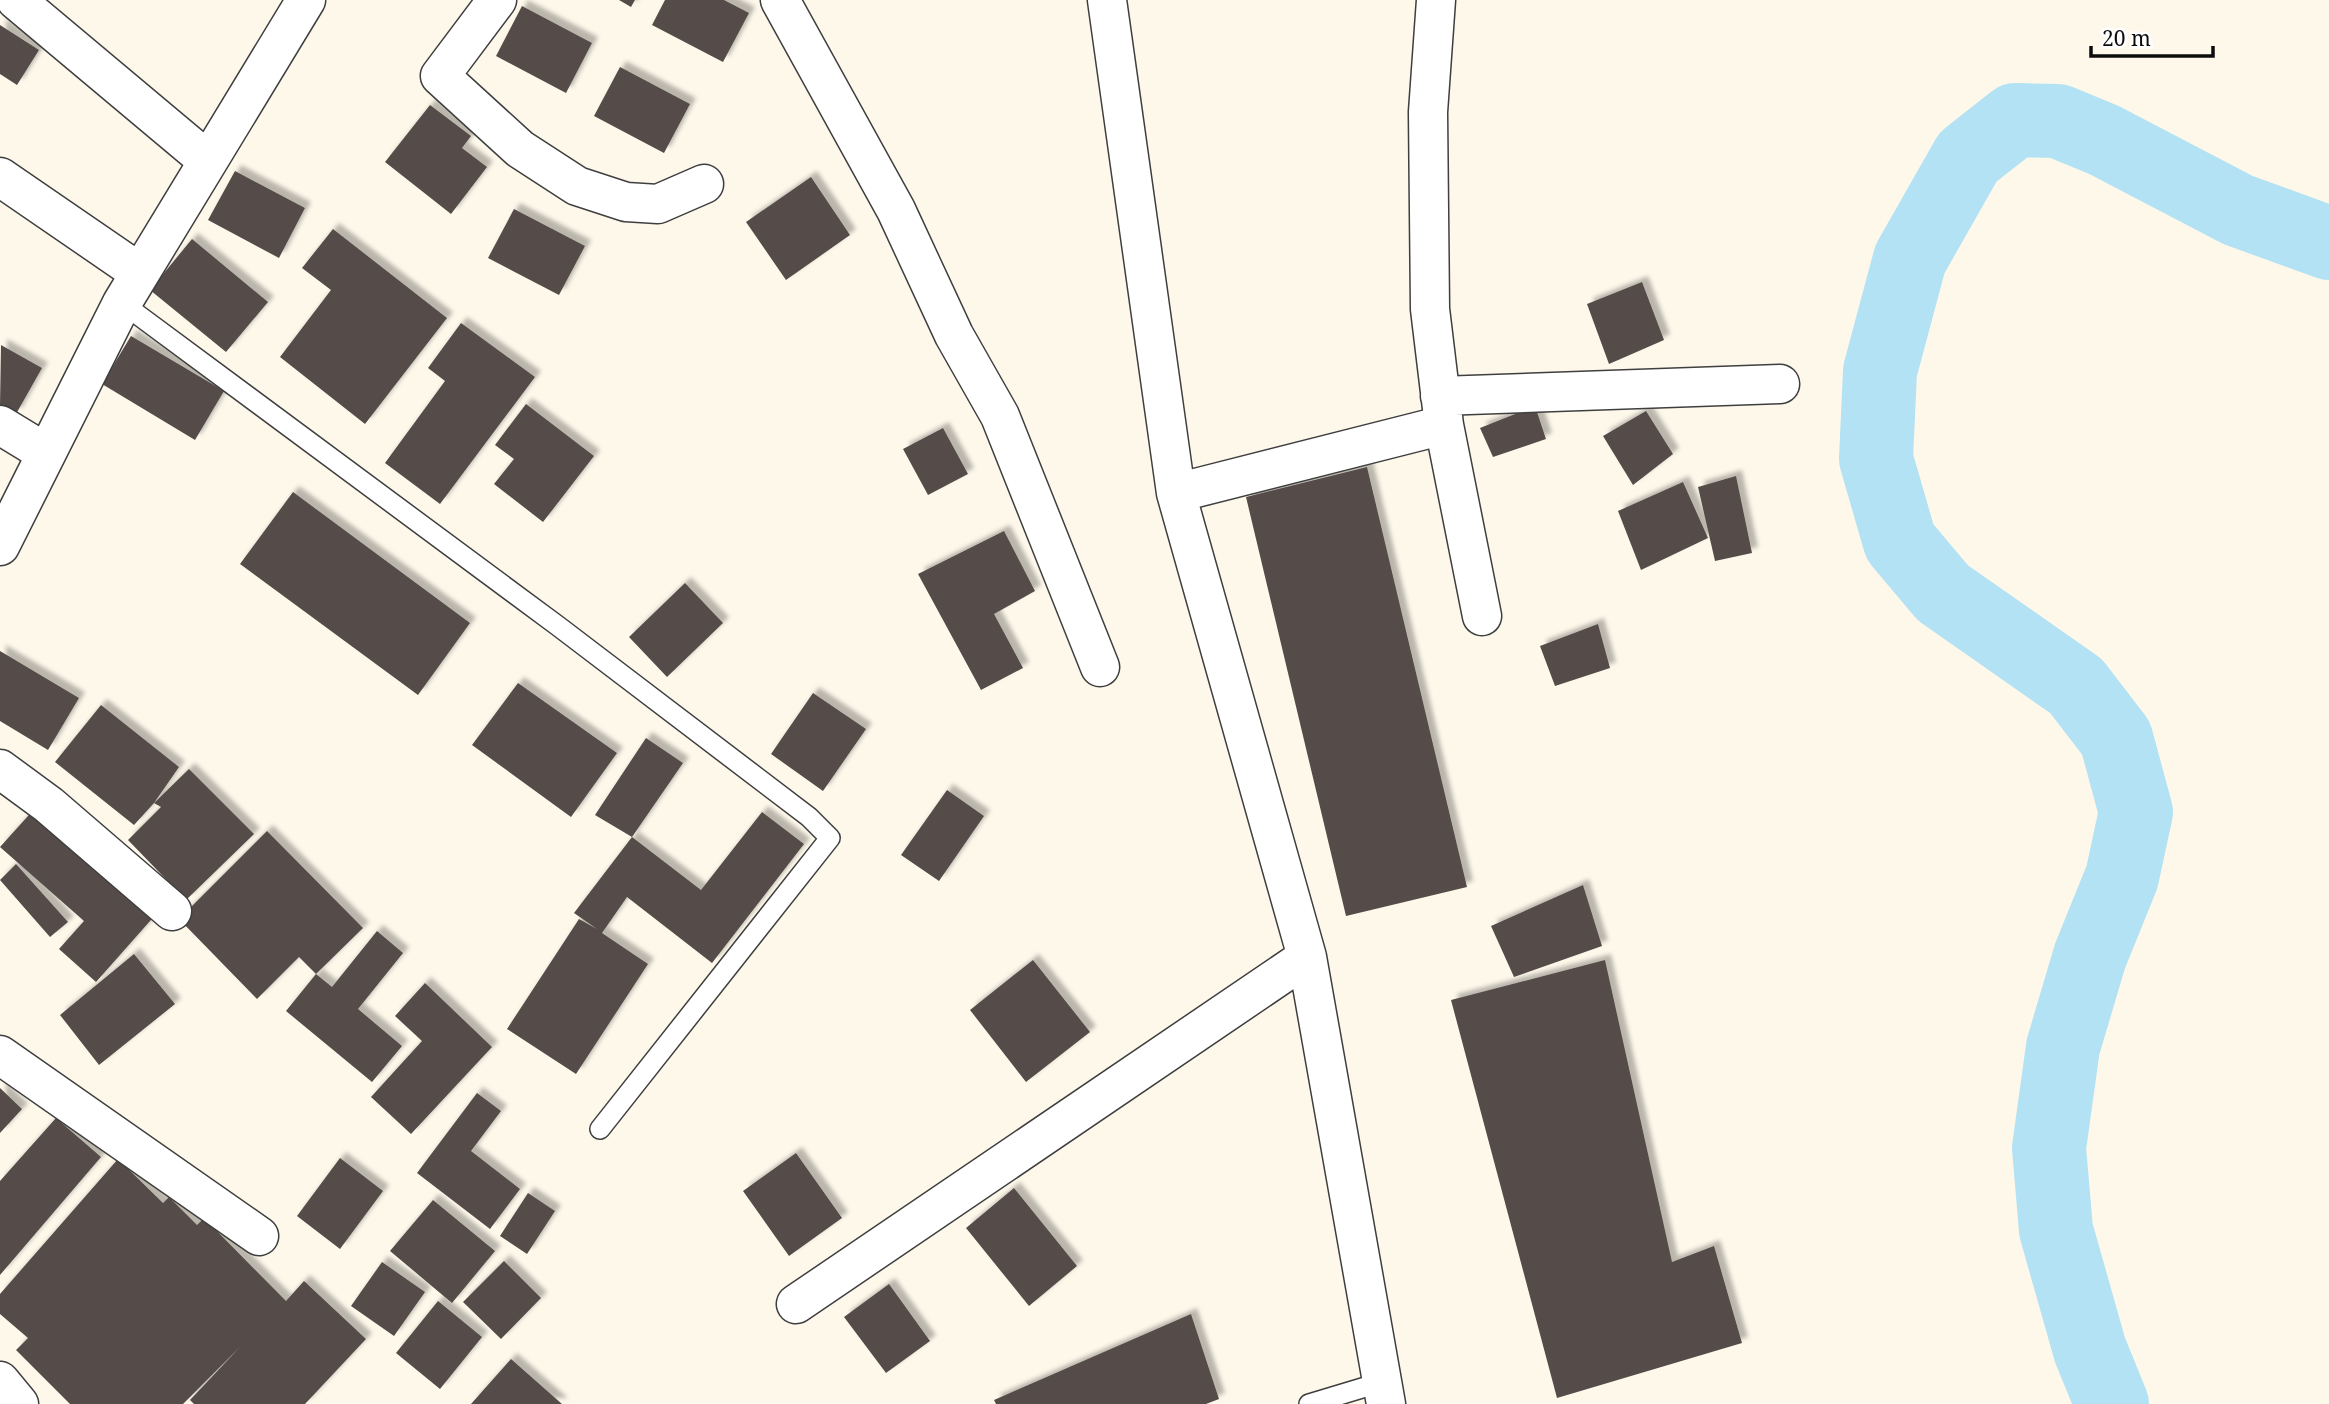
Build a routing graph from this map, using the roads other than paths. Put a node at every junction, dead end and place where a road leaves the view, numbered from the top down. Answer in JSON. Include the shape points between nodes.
{"nodes":[{"id":1,"x":16,"y":0,"type":"edge"},
{"id":2,"x":306,"y":0,"type":"edge"},
{"id":3,"x":497,"y":0,"type":"edge"},
{"id":4,"x":780,"y":0,"type":"edge"},
{"id":5,"x":1107,"y":0,"type":"edge"},
{"id":6,"x":1436,"y":0,"type":"edge"},
{"id":7,"x":208,"y":161,"type":"junction"},
{"id":8,"x":0,"y":177,"type":"edge"},
{"id":9,"x":704,"y":184,"type":"dead end"},
{"id":10,"x":131,"y":288,"type":"junction"},
{"id":11,"x":1780,"y":384,"type":"dead end"},
{"id":12,"x":1442,"y":411,"type":"junction"},
{"id":13,"x":0,"y":425,"type":"edge"},
{"id":14,"x":46,"y":453,"type":"junction"},
{"id":15,"x":1176,"y":493,"type":"junction"},
{"id":16,"x":0,"y":546,"type":"edge"},
{"id":17,"x":1482,"y":616,"type":"dead end"},
{"id":18,"x":1100,"y":667,"type":"dead end"},
{"id":19,"x":0,"y":769,"type":"edge"},
{"id":20,"x":172,"y":911,"type":"dead end"},
{"id":21,"x":1307,"y":957,"type":"junction"},
{"id":22,"x":0,"y":1055,"type":"edge"},
{"id":23,"x":600,"y":1129,"type":"dead end"},
{"id":24,"x":259,"y":1236,"type":"dead end"},
{"id":25,"x":796,"y":1304,"type":"dead end"},
{"id":26,"x":0,"y":1381,"type":"edge"},
{"id":27,"x":1384,"y":1393,"type":"edge"},
{"id":28,"x":19,"y":1404,"type":"edge"},
{"id":29,"x":1309,"y":1404,"type":"edge"}],
"edges":[{"from":1,"to":7,"type":"street"},
{"from":2,"to":7,"type":"street"},
{"from":3,"to":9,"type":"street","via":[[440,76],[479,113],[520,149],[577,186],[626,202],[658,204]]},
{"from":4,"to":18,"type":"street","via":[[896,210],[954,335],[1000,416]]},
{"from":5,"to":15,"type":"street"},
{"from":6,"to":12,"type":"street","via":[[1428,112],[1428,213],[1430,309]]},
{"from":7,"to":10,"type":"street"},
{"from":8,"to":10,"type":"street"},
{"from":10,"to":14,"type":"street"},
{"from":10,"to":23,"type":"lane","via":[[558,626],[810,817],[830,838]]},
{"from":11,"to":12,"type":"street"},
{"from":12,"to":15,"type":"street"},
{"from":12,"to":17,"type":"street"},
{"from":13,"to":14,"type":"street"},
{"from":14,"to":16,"type":"street"},
{"from":15,"to":21,"type":"street"},
{"from":19,"to":20,"type":"street"},
{"from":21,"to":25,"type":"street"},
{"from":21,"to":27,"type":"street"},
{"from":22,"to":24,"type":"street"},
{"from":26,"to":28,"type":"street"},
{"from":27,"to":29,"type":"lane"}]}
